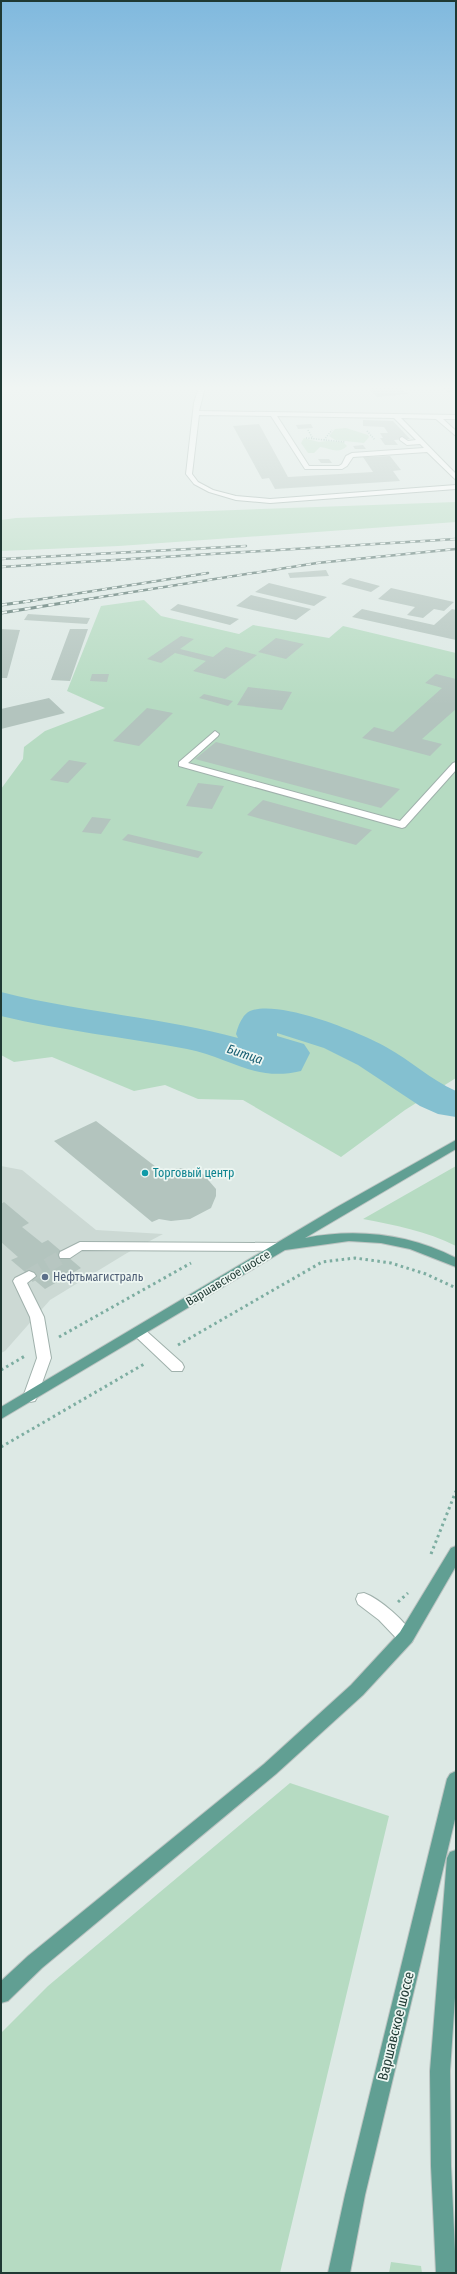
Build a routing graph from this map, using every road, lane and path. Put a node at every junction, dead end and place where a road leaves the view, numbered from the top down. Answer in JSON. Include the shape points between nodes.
{"nodes":[{"id":1,"x":219,"y":493,"type":"edge"},
{"id":2,"x":375,"y":493,"type":"edge"},
{"id":3,"x":215,"y":734,"type":"dead end"},
{"id":4,"x":456,"y":765,"type":"edge"},
{"id":5,"x":456,"y":1144,"type":"edge"},
{"id":6,"x":221,"y":1246,"type":"junction"},
{"id":7,"x":280,"y":1247,"type":"junction"},
{"id":8,"x":65,"y":1255,"type":"tunnel mouth"},
{"id":9,"x":456,"y":1264,"type":"edge"},
{"id":10,"x":29,"y":1276,"type":"tunnel mouth"},
{"id":11,"x":456,"y":1288,"type":"edge"},
{"id":12,"x":139,"y":1332,"type":"junction"},
{"id":13,"x":42,"y":1346,"type":"junction"},
{"id":14,"x":175,"y":1347,"type":"dead end"},
{"id":15,"x":148,"y":1362,"type":"dead end"},
{"id":16,"x":177,"y":1367,"type":"dead end"},
{"id":17,"x":1,"y":1370,"type":"edge"},
{"id":18,"x":30,"y":1397,"type":"junction"},
{"id":19,"x":1,"y":1414,"type":"edge"},
{"id":20,"x":1,"y":1447,"type":"edge"},
{"id":21,"x":456,"y":1491,"type":"edge"},
{"id":22,"x":456,"y":1552,"type":"edge"},
{"id":23,"x":429,"y":1561,"type":"dead end"},
{"id":24,"x":410,"y":1591,"type":"dead end"},
{"id":25,"x":364,"y":1599,"type":"dead end"},
{"id":26,"x":385,"y":1615,"type":"junction"},
{"id":27,"x":406,"y":1637,"type":"junction"},
{"id":28,"x":456,"y":1779,"type":"edge"},
{"id":29,"x":456,"y":1858,"type":"edge"},
{"id":30,"x":1,"y":1994,"type":"edge"},
{"id":31,"x":338,"y":2273,"type":"edge"},
{"id":32,"x":447,"y":2273,"type":"edge"}],
"edges":[{"from":1,"to":2,"type":"street","via":[[236,498],[270,501]]},
{"from":3,"to":4,"type":"street","via":[[182,764],[402,825]]},
{"from":5,"to":7,"type":"main road","name":"Варшавское шоссе"},
{"from":6,"to":7,"type":"street"},
{"from":6,"to":8,"type":"street","via":[[80,1246]]},
{"from":6,"to":13,"type":"path"},
{"from":7,"to":9,"type":"main road","via":[[334,1237],[360,1238],[395,1242],[424,1250]]},
{"from":7,"to":12,"type":"main road","name":"Варшавское шоссе"},
{"from":10,"to":13,"type":"street","via":[[20,1281],[37,1317]]},
{"from":11,"to":14,"type":"path","via":[[430,1274],[398,1266],[375,1261],[335,1259],[322,1262]]},
{"from":12,"to":16,"type":"street"},
{"from":12,"to":18,"type":"main road","name":"Варшавское шоссе"},
{"from":13,"to":17,"type":"path"},
{"from":13,"to":18,"type":"street","via":[[44,1358]]},
{"from":15,"to":20,"type":"path"},
{"from":18,"to":19,"type":"main road","name":"Варшавское шоссе"},
{"from":21,"to":23,"type":"path"},
{"from":22,"to":27,"type":"main road"},
{"from":24,"to":26,"type":"path"},
{"from":25,"to":26,"type":"street"},
{"from":26,"to":27,"type":"street"},
{"from":27,"to":30,"type":"main road","via":[[357,1690],[270,1769],[35,1962]]},
{"from":28,"to":31,"type":"main road","name":"Варшавское шоссе"},
{"from":29,"to":32,"type":"main road","via":[[440,2071],[441,2166]]}]}
